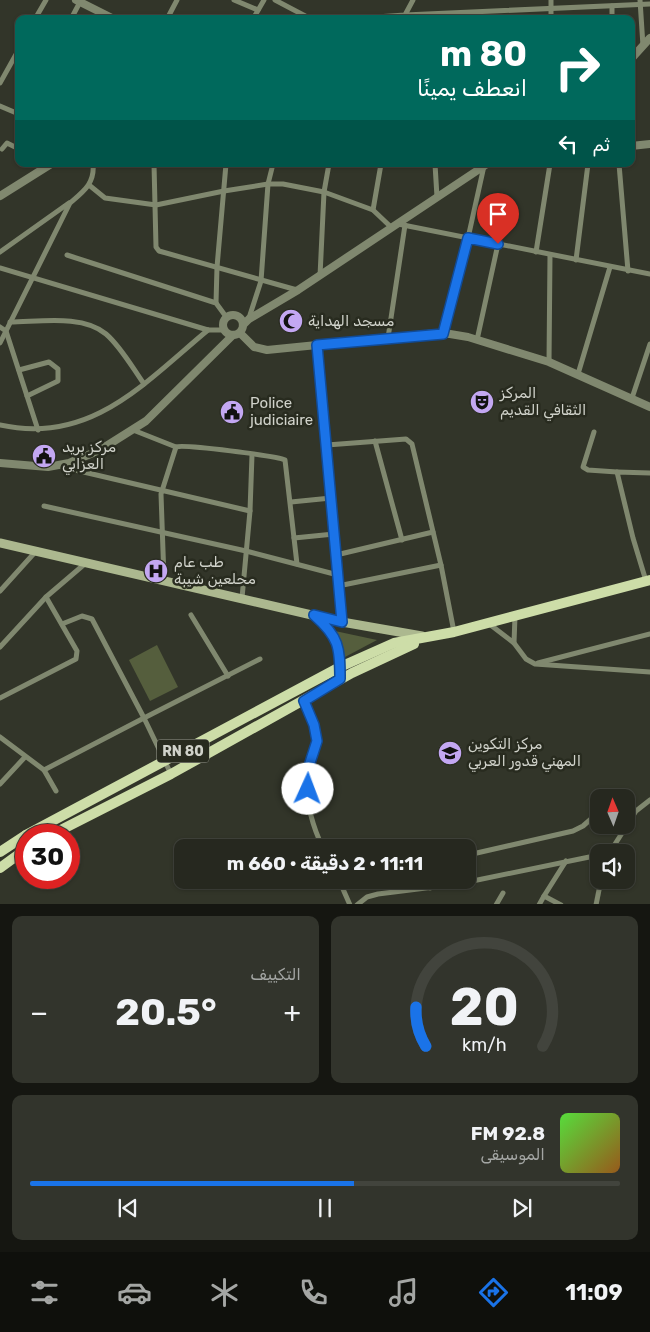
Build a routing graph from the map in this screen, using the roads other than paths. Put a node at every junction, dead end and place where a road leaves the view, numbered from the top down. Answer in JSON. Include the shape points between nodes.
{"nodes":[{"id":1,"x":46,"y":0,"type":"edge"},
{"id":2,"x":177,"y":0,"type":"edge"},
{"id":3,"x":234,"y":0,"type":"edge"},
{"id":4,"x":264,"y":0,"type":"edge"},
{"id":5,"x":275,"y":0,"type":"edge"},
{"id":6,"x":413,"y":0,"type":"edge"},
{"id":7,"x":551,"y":0,"type":"edge"},
{"id":8,"x":78,"y":1,"type":"edge"},
{"id":9,"x":640,"y":2,"type":"edge"},
{"id":10,"x":650,"y":4,"type":"edge"},
{"id":11,"x":612,"y":6,"type":"junction"},
{"id":12,"x":551,"y":8,"type":"junction"},
{"id":13,"x":258,"y":10,"type":"junction"},
{"id":14,"x":37,"y":15,"type":"edge"},
{"id":15,"x":73,"y":15,"type":"edge"},
{"id":16,"x":106,"y":15,"type":"edge"},
{"id":17,"x":170,"y":15,"type":"edge"},
{"id":18,"x":255,"y":15,"type":"edge"},
{"id":19,"x":303,"y":15,"type":"edge"},
{"id":20,"x":405,"y":15,"type":"edge"},
{"id":21,"x":437,"y":15,"type":"edge"},
{"id":22,"x":551,"y":15,"type":"edge"},
{"id":23,"x":612,"y":15,"type":"edge"},
{"id":24,"x":650,"y":38,"type":"edge"},
{"id":25,"x":644,"y":46,"type":"junction"},
{"id":26,"x":635,"y":55,"type":"edge"},
{"id":27,"x":15,"y":56,"type":"edge"},
{"id":28,"x":0,"y":83,"type":"edge"},
{"id":29,"x":0,"y":106,"type":"edge"},
{"id":30,"x":15,"y":112,"type":"edge"},
{"id":31,"x":650,"y":144,"type":"edge"},
{"id":32,"x":635,"y":146,"type":"edge"},
{"id":33,"x":15,"y":147,"type":"edge"},
{"id":34,"x":2,"y":149,"type":"dead end"},
{"id":35,"x":44,"y":167,"type":"edge"},
{"id":36,"x":93,"y":167,"type":"edge"},
{"id":37,"x":154,"y":167,"type":"edge"},
{"id":38,"x":226,"y":167,"type":"edge"},
{"id":39,"x":272,"y":167,"type":"edge"},
{"id":40,"x":328,"y":167,"type":"edge"},
{"id":41,"x":380,"y":167,"type":"edge"},
{"id":42,"x":435,"y":167,"type":"edge"},
{"id":43,"x":482,"y":167,"type":"edge"},
{"id":44,"x":485,"y":167,"type":"edge"},
{"id":45,"x":550,"y":167,"type":"edge"},
{"id":46,"x":588,"y":167,"type":"edge"},
{"id":47,"x":619,"y":167,"type":"edge"},
{"id":48,"x":268,"y":184,"type":"junction"},
{"id":49,"x":89,"y":185,"type":"junction"},
{"id":50,"x":224,"y":191,"type":"junction"},
{"id":51,"x":324,"y":192,"type":"junction"},
{"id":52,"x":1,"y":195,"type":"edge"},
{"id":53,"x":437,"y":197,"type":"junction"},
{"id":54,"x":70,"y":203,"type":"junction"},
{"id":55,"x":156,"y":205,"type":"junction"},
{"id":56,"x":373,"y":210,"type":"junction"},
{"id":57,"x":398,"y":226,"type":"junction"},
{"id":58,"x":468,"y":238,"type":"junction"},
{"id":59,"x":498,"y":244,"type":"junction"},
{"id":60,"x":0,"y":252,"type":"edge"},
{"id":61,"x":536,"y":252,"type":"junction"},
{"id":62,"x":67,"y":255,"type":"dead end"},
{"id":63,"x":550,"y":255,"type":"junction"},
{"id":64,"x":576,"y":260,"type":"junction"},
{"id":65,"x":216,"y":267,"type":"junction"},
{"id":66,"x":610,"y":267,"type":"junction"},
{"id":67,"x":0,"y":268,"type":"edge"},
{"id":68,"x":628,"y":271,"type":"junction"},
{"id":69,"x":650,"y":274,"type":"edge"},
{"id":70,"x":320,"y":276,"type":"junction"},
{"id":71,"x":32,"y":280,"type":"junction"},
{"id":72,"x":261,"y":281,"type":"junction"},
{"id":73,"x":298,"y":290,"type":"junction"},
{"id":74,"x":216,"y":303,"type":"junction"},
{"id":75,"x":227,"y":318,"type":"junction"},
{"id":76,"x":10,"y":322,"type":"junction"},
{"id":77,"x":246,"y":322,"type":"junction"},
{"id":78,"x":0,"y":327,"type":"edge"},
{"id":79,"x":208,"y":330,"type":"junction"},
{"id":80,"x":224,"y":330,"type":"junction"},
{"id":81,"x":6,"y":331,"type":"junction"},
{"id":82,"x":236,"y":334,"type":"junction"},
{"id":83,"x":443,"y":334,"type":"junction"},
{"id":84,"x":388,"y":338,"type":"junction"},
{"id":85,"x":477,"y":340,"type":"junction"},
{"id":86,"x":0,"y":343,"type":"edge"},
{"id":87,"x":650,"y":344,"type":"edge"},
{"id":88,"x":317,"y":345,"type":"junction"},
{"id":89,"x":550,"y":362,"type":"junction"},
{"id":90,"x":19,"y":370,"type":"junction"},
{"id":91,"x":578,"y":374,"type":"junction"},
{"id":92,"x":144,"y":384,"type":"junction"},
{"id":93,"x":27,"y":396,"type":"junction"},
{"id":94,"x":632,"y":398,"type":"junction"},
{"id":95,"x":650,"y":407,"type":"edge"},
{"id":96,"x":0,"y":425,"type":"edge"},
{"id":97,"x":38,"y":430,"type":"junction"},
{"id":98,"x":133,"y":430,"type":"junction"},
{"id":99,"x":594,"y":432,"type":"dead end"},
{"id":100,"x":375,"y":441,"type":"junction"},
{"id":101,"x":327,"y":445,"type":"junction"},
{"id":102,"x":176,"y":447,"type":"junction"},
{"id":103,"x":252,"y":455,"type":"junction"},
{"id":104,"x":0,"y":463,"type":"edge"},
{"id":105,"x":58,"y":466,"type":"junction"},
{"id":106,"x":618,"y":472,"type":"junction"},
{"id":107,"x":650,"y":473,"type":"edge"},
{"id":108,"x":162,"y":491,"type":"junction"},
{"id":109,"x":331,"y":498,"type":"junction"},
{"id":110,"x":291,"y":502,"type":"junction"},
{"id":111,"x":44,"y":506,"type":"dead end"},
{"id":112,"x":250,"y":511,"type":"junction"},
{"id":113,"x":162,"y":532,"type":"junction"},
{"id":114,"x":433,"y":532,"type":"junction"},
{"id":115,"x":334,"y":534,"type":"junction"},
{"id":116,"x":294,"y":538,"type":"junction"},
{"id":117,"x":402,"y":540,"type":"junction"},
{"id":118,"x":0,"y":542,"type":"edge"},
{"id":119,"x":38,"y":550,"type":"junction"},
{"id":120,"x":246,"y":551,"type":"junction"},
{"id":121,"x":336,"y":555,"type":"junction"},
{"id":122,"x":87,"y":562,"type":"junction"},
{"id":123,"x":297,"y":564,"type":"junction"},
{"id":124,"x":441,"y":564,"type":"junction"},
{"id":125,"x":338,"y":575,"type":"junction"},
{"id":126,"x":164,"y":579,"type":"junction"},
{"id":127,"x":648,"y":580,"type":"edge"},
{"id":128,"x":338,"y":586,"type":"junction"},
{"id":129,"x":0,"y":591,"type":"edge"},
{"id":130,"x":46,"y":597,"type":"junction"},
{"id":131,"x":242,"y":598,"type":"junction"},
{"id":132,"x":191,"y":615,"type":"dead end"},
{"id":133,"x":314,"y":615,"type":"junction"},
{"id":134,"x":515,"y":616,"type":"junction"},
{"id":135,"x":342,"y":622,"type":"junction"},
{"id":136,"x":488,"y":623,"type":"junction"},
{"id":137,"x":62,"y":624,"type":"junction"},
{"id":138,"x":454,"y":632,"type":"junction"},
{"id":139,"x":650,"y":634,"type":"edge"},
{"id":140,"x":431,"y":637,"type":"junction"},
{"id":141,"x":514,"y":643,"type":"junction"},
{"id":142,"x":0,"y":647,"type":"edge"},
{"id":143,"x":260,"y":659,"type":"dead end"},
{"id":144,"x":535,"y":664,"type":"junction"},
{"id":145,"x":340,"y":667,"type":"junction"},
{"id":146,"x":650,"y":672,"type":"edge"},
{"id":147,"x":228,"y":676,"type":"junction"},
{"id":148,"x":340,"y":679,"type":"junction"},
{"id":149,"x":0,"y":698,"type":"edge"},
{"id":150,"x":304,"y":701,"type":"junction"},
{"id":151,"x":144,"y":718,"type":"junction"},
{"id":152,"x":232,"y":726,"type":"junction"},
{"id":153,"x":0,"y":737,"type":"edge"},
{"id":154,"x":237,"y":738,"type":"junction"},
{"id":155,"x":25,"y":757,"type":"junction"},
{"id":156,"x":165,"y":761,"type":"junction"},
{"id":157,"x":44,"y":770,"type":"junction"},
{"id":158,"x":171,"y":774,"type":"junction"},
{"id":159,"x":0,"y":784,"type":"edge"},
{"id":160,"x":56,"y":791,"type":"dead end"},
{"id":161,"x":650,"y":800,"type":"edge"},
{"id":162,"x":590,"y":820,"type":"edge"},
{"id":163,"x":47,"y":824,"type":"edge"},
{"id":164,"x":73,"y":824,"type":"edge"},
{"id":165,"x":319,"y":839,"type":"edge"},
{"id":166,"x":15,"y":842,"type":"edge"},
{"id":167,"x":615,"y":844,"type":"edge"},
{"id":168,"x":0,"y":852,"type":"edge"},
{"id":169,"x":476,"y":853,"type":"edge"},
{"id":170,"x":590,"y":856,"type":"edge"},
{"id":171,"x":15,"y":857,"type":"edge"},
{"id":172,"x":566,"y":861,"type":"junction"},
{"id":173,"x":0,"y":868,"type":"edge"},
{"id":174,"x":476,"y":880,"type":"edge"},
{"id":175,"x":343,"y":889,"type":"edge"},
{"id":176,"x":421,"y":889,"type":"edge"},
{"id":177,"x":598,"y":889,"type":"edge"},
{"id":178,"x":503,"y":892,"type":"dead end"},
{"id":179,"x":544,"y":896,"type":"junction"},
{"id":180,"x":350,"y":904,"type":"edge"},
{"id":181,"x":357,"y":904,"type":"edge"},
{"id":182,"x":496,"y":904,"type":"edge"},
{"id":183,"x":539,"y":904,"type":"edge"},
{"id":184,"x":561,"y":904,"type":"edge"},
{"id":185,"x":596,"y":904,"type":"edge"}],
"edges":[{"from":1,"to":14,"type":"street"},
{"from":2,"to":17,"type":"street"},
{"from":3,"to":13,"type":"street"},
{"from":4,"to":13,"type":"street"},
{"from":5,"to":19,"type":"street"},
{"from":6,"to":20,"type":"street"},
{"from":7,"to":12,"type":"street"},
{"from":8,"to":15,"type":"street"},
{"from":8,"to":16,"type":"street"},
{"from":9,"to":10,"type":"street"},
{"from":9,"to":11,"type":"street"},
{"from":9,"to":25,"type":"street"},
{"from":11,"to":12,"type":"street"},
{"from":11,"to":23,"type":"street"},
{"from":12,"to":21,"type":"street"},
{"from":12,"to":22,"type":"street"},
{"from":13,"to":18,"type":"street"},
{"from":24,"to":25,"type":"street"},
{"from":25,"to":26,"type":"street"},
{"from":27,"to":28,"type":"street"},
{"from":29,"to":30,"type":"street"},
{"from":31,"to":32,"type":"street"},
{"from":33,"to":34,"type":"street","via":[[7,143]]},
{"from":35,"to":52,"type":"street"},
{"from":36,"to":49,"type":"street"},
{"from":37,"to":55,"type":"street"},
{"from":38,"to":50,"type":"street"},
{"from":39,"to":48,"type":"street"},
{"from":40,"to":51,"type":"street"},
{"from":41,"to":56,"type":"street"},
{"from":42,"to":53,"type":"street"},
{"from":43,"to":53,"type":"street"},
{"from":44,"to":58,"type":"street"},
{"from":45,"to":61,"type":"street"},
{"from":46,"to":64,"type":"street"},
{"from":47,"to":68,"type":"street"},
{"from":48,"to":50,"type":"street"},
{"from":48,"to":51,"type":"street"},
{"from":48,"to":72,"type":"street"},
{"from":49,"to":54,"type":"street"},
{"from":49,"to":55,"type":"street","via":[[105,198]]},
{"from":50,"to":55,"type":"street"},
{"from":50,"to":65,"type":"street"},
{"from":51,"to":56,"type":"street"},
{"from":51,"to":70,"type":"street"},
{"from":53,"to":57,"type":"street"},
{"from":54,"to":60,"type":"street"},
{"from":54,"to":71,"type":"street"},
{"from":55,"to":65,"type":"street","via":[[159,251]]},
{"from":56,"to":57,"type":"street"},
{"from":57,"to":58,"type":"street"},
{"from":57,"to":70,"type":"street"},
{"from":57,"to":84,"type":"street"},
{"from":58,"to":59,"type":"street"},
{"from":58,"to":83,"type":"street"},
{"from":59,"to":61,"type":"street"},
{"from":59,"to":85,"type":"street"},
{"from":61,"to":63,"type":"street"},
{"from":62,"to":74,"type":"street"},
{"from":63,"to":64,"type":"street"},
{"from":63,"to":89,"type":"street"},
{"from":64,"to":66,"type":"street"},
{"from":65,"to":72,"type":"street"},
{"from":65,"to":74,"type":"street"},
{"from":66,"to":68,"type":"street"},
{"from":66,"to":91,"type":"street"},
{"from":67,"to":71,"type":"street"},
{"from":68,"to":69,"type":"street"},
{"from":70,"to":73,"type":"street"},
{"from":71,"to":76,"type":"street"},
{"from":71,"to":79,"type":"street"},
{"from":72,"to":73,"type":"street"},
{"from":72,"to":77,"type":"street"},
{"from":73,"to":77,"type":"street"},
{"from":74,"to":75,"type":"street"},
{"from":75,"to":77,"type":"street","via":[[233,315]]},
{"from":75,"to":80,"type":"street"},
{"from":76,"to":81,"type":"street"},
{"from":76,"to":92,"type":"street","via":[[89,325],[104,332]]},
{"from":77,"to":82,"type":"street"},
{"from":78,"to":81,"type":"street"},
{"from":79,"to":80,"type":"street"},
{"from":79,"to":92,"type":"street"},
{"from":80,"to":82,"type":"street"},
{"from":81,"to":86,"type":"street"},
{"from":81,"to":90,"type":"street"},
{"from":82,"to":88,"type":"street","via":[[261,349]]},
{"from":82,"to":98,"type":"street"},
{"from":83,"to":84,"type":"street"},
{"from":83,"to":85,"type":"street"},
{"from":84,"to":88,"type":"street"},
{"from":85,"to":89,"type":"street"},
{"from":87,"to":94,"type":"street"},
{"from":88,"to":101,"type":"street"},
{"from":89,"to":91,"type":"street"},
{"from":90,"to":93,"type":"street"},
{"from":90,"to":93,"type":"street","via":[[45,362],[54,364],[58,369],[58,381]]},
{"from":91,"to":94,"type":"street"},
{"from":92,"to":97,"type":"street","via":[[122,401],[86,420],[70,426]]},
{"from":93,"to":97,"type":"street"},
{"from":94,"to":95,"type":"street"},
{"from":96,"to":97,"type":"street"},
{"from":98,"to":102,"type":"street"},
{"from":98,"to":105,"type":"street","via":[[100,450]]},
{"from":99,"to":106,"type":"street","via":[[583,467]]},
{"from":100,"to":101,"type":"street"},
{"from":100,"to":114,"type":"street","via":[[406,439],[412,444]]},
{"from":100,"to":117,"type":"street"},
{"from":101,"to":109,"type":"street"},
{"from":102,"to":103,"type":"street","via":[[201,447]]},
{"from":102,"to":108,"type":"street"},
{"from":103,"to":110,"type":"street","via":[[279,457],[286,462]]},
{"from":103,"to":112,"type":"street"},
{"from":104,"to":105,"type":"street"},
{"from":105,"to":108,"type":"street"},
{"from":106,"to":107,"type":"street"},
{"from":106,"to":127,"type":"street","via":[[633,538]]},
{"from":108,"to":112,"type":"street"},
{"from":108,"to":113,"type":"street"},
{"from":109,"to":110,"type":"street"},
{"from":109,"to":115,"type":"street"},
{"from":110,"to":116,"type":"street"},
{"from":111,"to":113,"type":"street"},
{"from":112,"to":120,"type":"street"},
{"from":113,"to":120,"type":"street"},
{"from":113,"to":126,"type":"street"},
{"from":114,"to":117,"type":"street"},
{"from":114,"to":124,"type":"street"},
{"from":115,"to":116,"type":"street"},
{"from":115,"to":121,"type":"street"},
{"from":116,"to":123,"type":"street"},
{"from":117,"to":121,"type":"street"},
{"from":118,"to":119,"type":"main road"},
{"from":119,"to":122,"type":"main road"},
{"from":119,"to":129,"type":"street"},
{"from":120,"to":123,"type":"street"},
{"from":120,"to":131,"type":"street"},
{"from":121,"to":125,"type":"street"},
{"from":122,"to":126,"type":"main road"},
{"from":122,"to":130,"type":"street"},
{"from":123,"to":125,"type":"street"},
{"from":124,"to":128,"type":"street"},
{"from":124,"to":138,"type":"street"},
{"from":125,"to":128,"type":"street"},
{"from":126,"to":131,"type":"main road"},
{"from":127,"to":134,"type":"main road","number":"RN 80"},
{"from":128,"to":135,"type":"street"},
{"from":130,"to":137,"type":"street"},
{"from":130,"to":142,"type":"street"},
{"from":131,"to":133,"type":"main road"},
{"from":132,"to":147,"type":"street"},
{"from":133,"to":135,"type":"main road"},
{"from":133,"to":145,"type":"main road","via":[[334,635]]},
{"from":134,"to":136,"type":"main road","number":"RN 80"},
{"from":134,"to":141,"type":"street"},
{"from":135,"to":140,"type":"main road"},
{"from":136,"to":138,"type":"main road","number":"RN 80"},
{"from":136,"to":141,"type":"street"},
{"from":137,"to":149,"type":"street","via":[[77,651],[76,658]]},
{"from":137,"to":151,"type":"street","via":[[82,616],[92,619]]},
{"from":138,"to":140,"type":"main road","number":"RN 80"},
{"from":139,"to":144,"type":"street"},
{"from":140,"to":145,"type":"main road","number":"RN 80","via":[[394,644]]},
{"from":140,"to":148,"type":"main road","number":"RN 80"},
{"from":141,"to":144,"type":"street","via":[[526,659]]},
{"from":143,"to":147,"type":"street"},
{"from":144,"to":146,"type":"street"},
{"from":145,"to":148,"type":"main road"},
{"from":145,"to":152,"type":"main road","number":"RN 80"},
{"from":147,"to":151,"type":"street"},
{"from":148,"to":150,"type":"main road","number":"RN 80"},
{"from":150,"to":154,"type":"main road","number":"RN 80"},
{"from":150,"to":165,"type":"street","via":[[317,741],[308,769],[310,817]]},
{"from":151,"to":156,"type":"street"},
{"from":151,"to":157,"type":"street"},
{"from":152,"to":154,"type":"main road"},
{"from":152,"to":156,"type":"main road","number":"RN 80"},
{"from":153,"to":155,"type":"street"},
{"from":154,"to":158,"type":"main road","number":"RN 80"},
{"from":155,"to":157,"type":"street"},
{"from":155,"to":159,"type":"street"},
{"from":156,"to":158,"type":"street"},
{"from":156,"to":163,"type":"main road","number":"RN 80"},
{"from":157,"to":160,"type":"street"},
{"from":158,"to":164,"type":"main road","number":"RN 80"},
{"from":161,"to":167,"type":"street","via":[[636,811]]},
{"from":162,"to":169,"type":"street","via":[[573,831]]},
{"from":166,"to":168,"type":"main road","number":"RN 80"},
{"from":170,"to":172,"type":"street"},
{"from":171,"to":173,"type":"main road"},
{"from":172,"to":174,"type":"street"},
{"from":172,"to":179,"type":"street"},
{"from":175,"to":180,"type":"street"},
{"from":176,"to":181,"type":"street","via":[[378,894]]},
{"from":177,"to":185,"type":"street"},
{"from":178,"to":182,"type":"street"},
{"from":179,"to":183,"type":"street"},
{"from":179,"to":184,"type":"street"}]}
